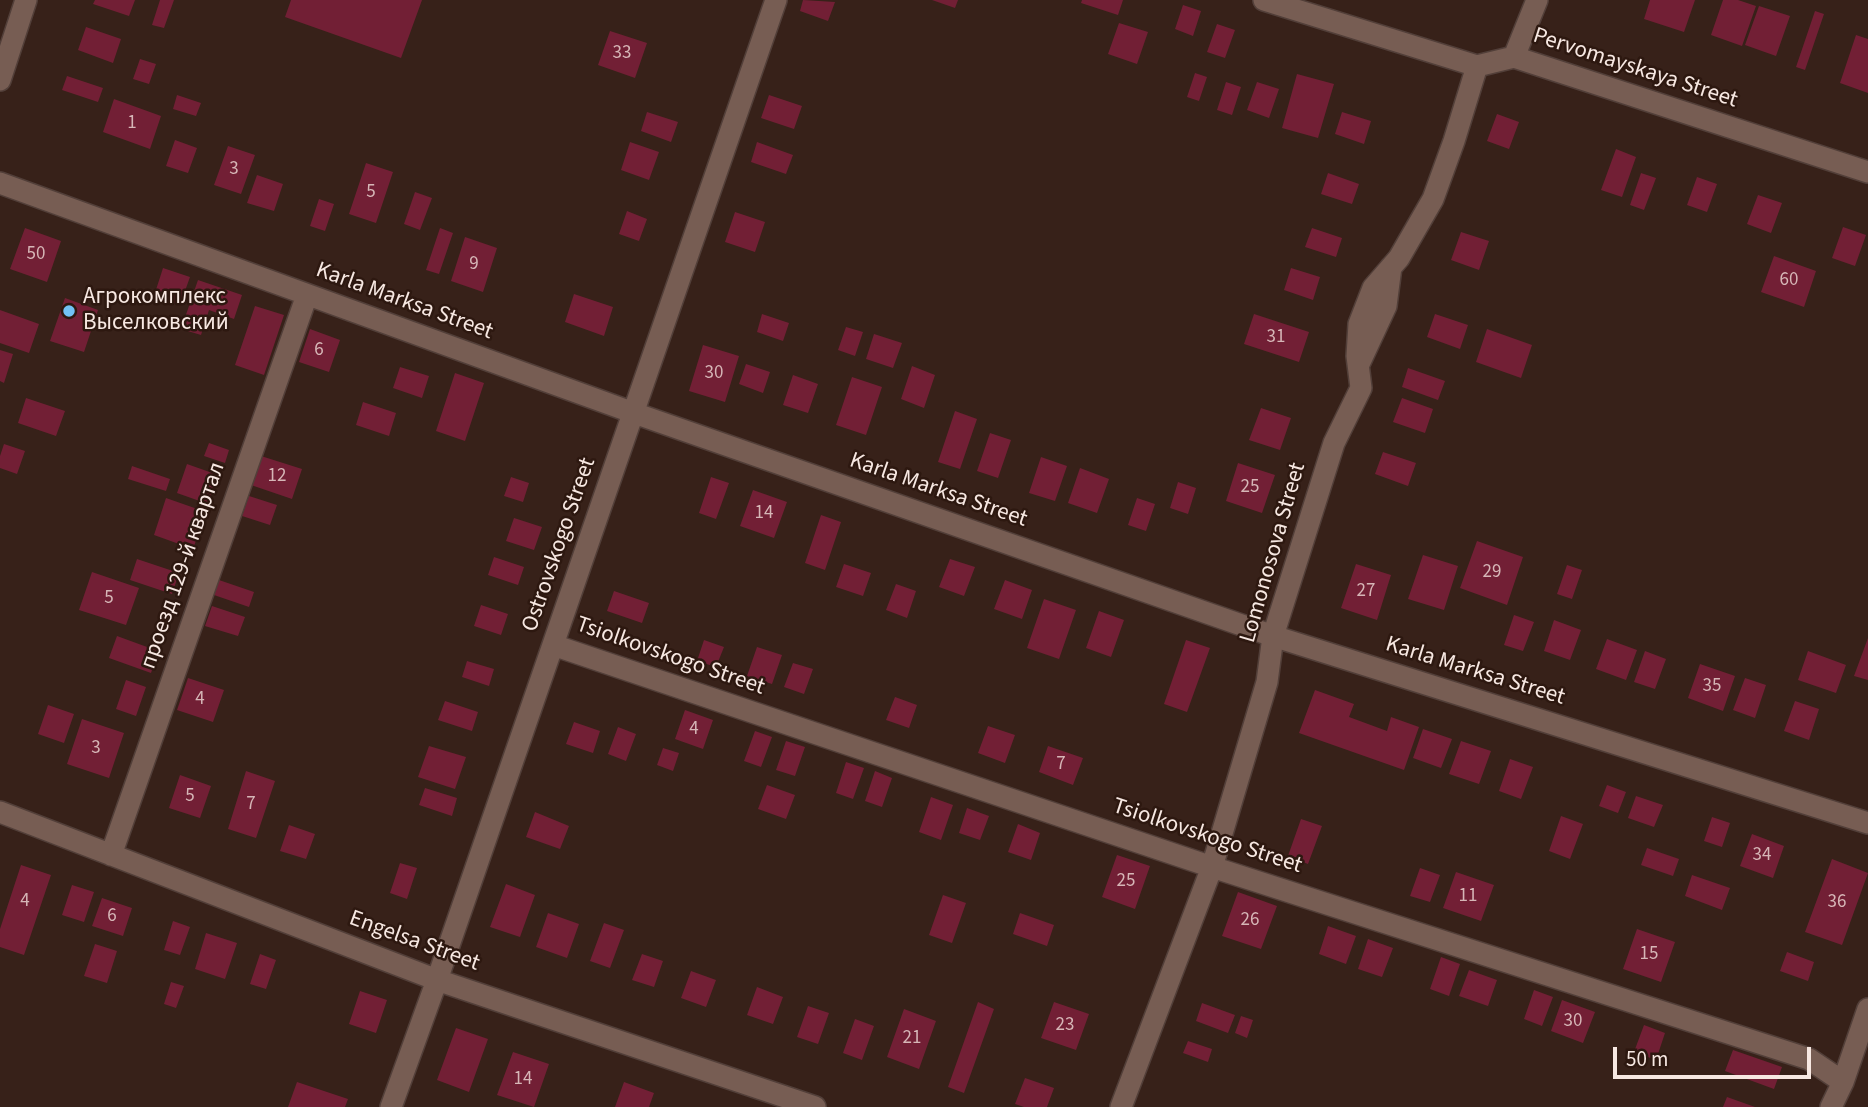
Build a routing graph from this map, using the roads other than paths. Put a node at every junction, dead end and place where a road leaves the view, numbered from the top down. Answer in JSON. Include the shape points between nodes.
{"nodes":[{"id":1,"x":26,"y":0,"type":"edge"},
{"id":2,"x":776,"y":0,"type":"edge"},
{"id":3,"x":1264,"y":0,"type":"edge"},
{"id":4,"x":1537,"y":0,"type":"edge"},
{"id":5,"x":1514,"y":57,"type":"junction"},
{"id":6,"x":1477,"y":66,"type":"junction"},
{"id":7,"x":0,"y":80,"type":"edge"},
{"id":8,"x":1868,"y":172,"type":"edge"},
{"id":9,"x":0,"y":183,"type":"edge"},
{"id":10,"x":307,"y":295,"type":"junction"},
{"id":11,"x":634,"y":413,"type":"junction"},
{"id":12,"x":1273,"y":636,"type":"junction"},
{"id":13,"x":553,"y":645,"type":"junction"},
{"id":14,"x":0,"y":812,"type":"edge"},
{"id":15,"x":1868,"y":823,"type":"edge"},
{"id":16,"x":111,"y":856,"type":"junction"},
{"id":17,"x":1212,"y":867,"type":"junction"},
{"id":18,"x":437,"y":979,"type":"junction"},
{"id":19,"x":1868,"y":1009,"type":"edge"},
{"id":20,"x":1843,"y":1082,"type":"junction"},
{"id":21,"x":391,"y":1107,"type":"edge"},
{"id":22,"x":815,"y":1107,"type":"edge"},
{"id":23,"x":1121,"y":1107,"type":"edge"},
{"id":24,"x":1832,"y":1107,"type":"edge"}],
"edges":[{"from":1,"to":7,"type":"street"},
{"from":2,"to":11,"type":"street","name":"Ostrovskogo Street"},
{"from":3,"to":6,"type":"street"},
{"from":4,"to":5,"type":"street"},
{"from":5,"to":6,"type":"street","name":"Pervomayskaya Street"},
{"from":5,"to":8,"type":"street","name":"Pervomayskaya Street"},
{"from":6,"to":12,"type":"street","name":"Lomonosova Street","via":[[1433,199],[1373,288],[1359,324],[1361,388],[1334,443]]},
{"from":9,"to":10,"type":"street","name":"Karla Marksa Street"},
{"from":10,"to":11,"type":"street","name":"Karla Marksa Street"},
{"from":10,"to":16,"type":"street","name":"проезд 129-й квартал"},
{"from":11,"to":12,"type":"street","name":"Karla Marksa Street"},
{"from":11,"to":13,"type":"street","name":"Ostrovskogo Street"},
{"from":12,"to":15,"type":"street","name":"Karla Marksa Street"},
{"from":12,"to":17,"type":"street","name":"Lomonosova Street","via":[[1267,682]]},
{"from":13,"to":17,"type":"street","name":"Tsiolkovskogo Street"},
{"from":13,"to":18,"type":"street","name":"Ostrovskogo Street"},
{"from":14,"to":16,"type":"street","name":"Engelsa Street"},
{"from":16,"to":18,"type":"street","name":"Engelsa Street"},
{"from":17,"to":20,"type":"street","name":"Tsiolkovskogo Street","via":[[1809,1059]]},
{"from":17,"to":23,"type":"street","name":"Lomonosova Street"},
{"from":18,"to":21,"type":"street","name":"Ostrovskogo Street"},
{"from":18,"to":22,"type":"street","name":"Engelsa Street"},
{"from":19,"to":20,"type":"street"},
{"from":20,"to":24,"type":"street"}]}
